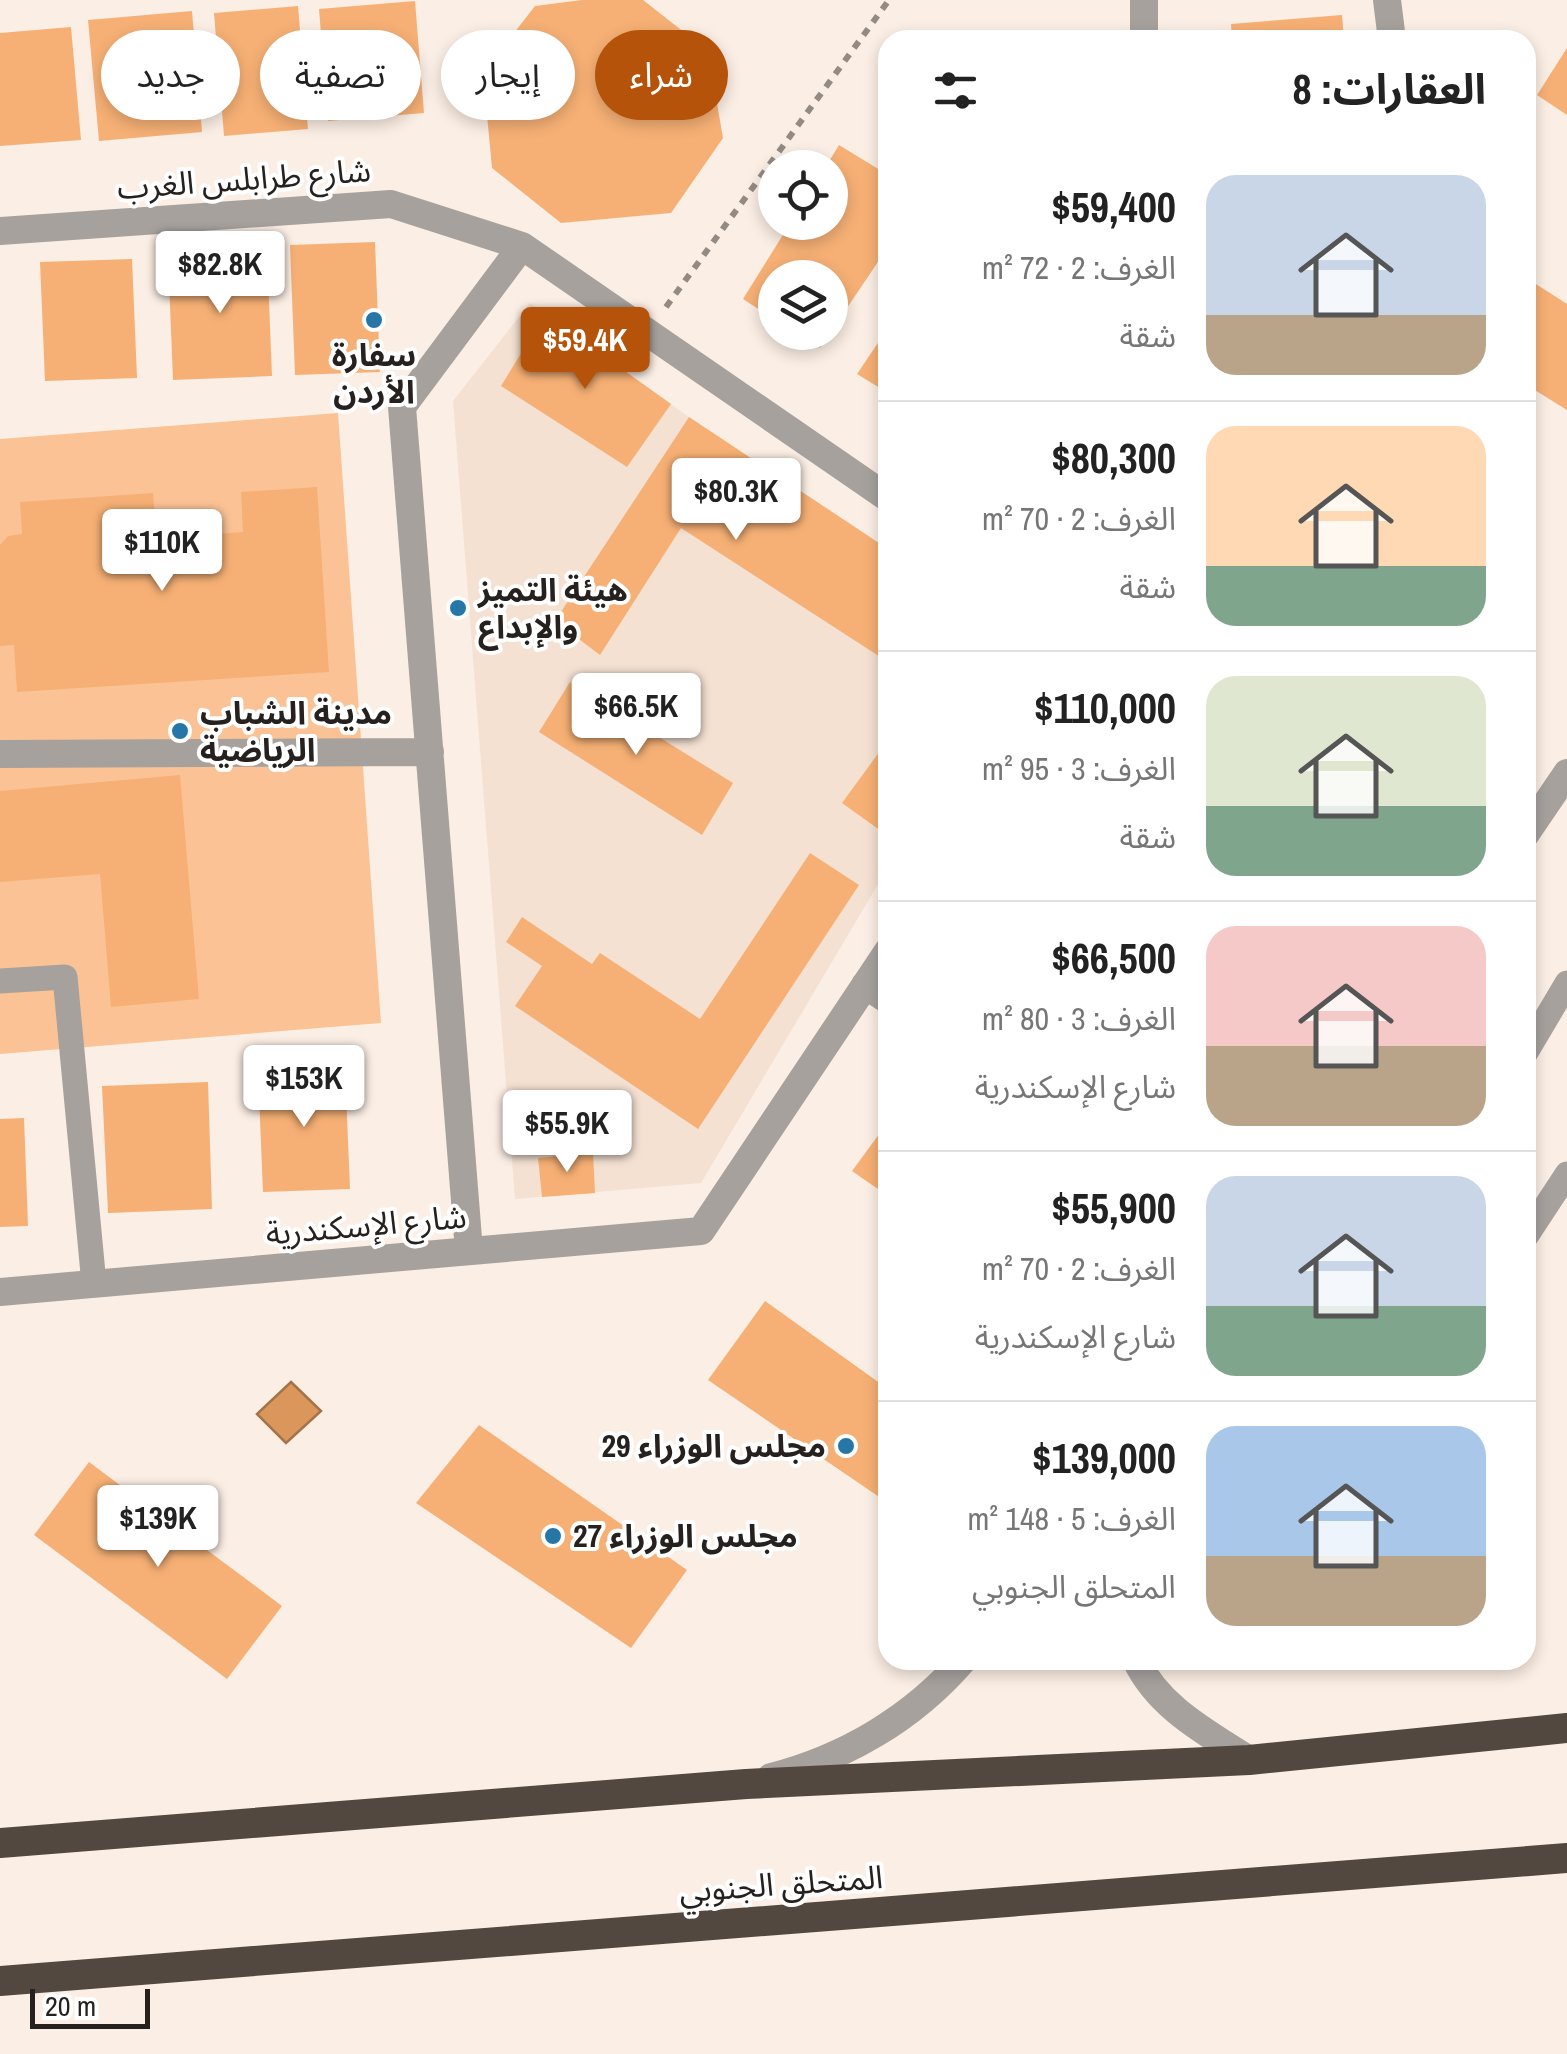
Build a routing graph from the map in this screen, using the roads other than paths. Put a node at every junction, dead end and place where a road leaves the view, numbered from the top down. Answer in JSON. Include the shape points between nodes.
{"nodes":[{"id":1,"x":1144,"y":0,"type":"edge"},
{"id":2,"x":1387,"y":0,"type":"edge"},
{"id":3,"x":1144,"y":30,"type":"edge"},
{"id":4,"x":1391,"y":30,"type":"edge"},
{"id":5,"x":0,"y":230,"type":"edge"},
{"id":6,"x":522,"y":246,"type":"junction"},
{"id":7,"x":878,"y":491,"type":"edge"},
{"id":8,"x":430,"y":752,"type":"junction"},
{"id":9,"x":0,"y":754,"type":"edge"},
{"id":10,"x":1567,"y":773,"type":"edge"},
{"id":11,"x":1536,"y":819,"type":"edge"},
{"id":12,"x":0,"y":981,"type":"edge"},
{"id":13,"x":1567,"y":983,"type":"edge"},
{"id":14,"x":876,"y":992,"type":"edge"},
{"id":15,"x":1536,"y":1035,"type":"edge"},
{"id":16,"x":1567,"y":1174,"type":"edge"},
{"id":17,"x":1536,"y":1221,"type":"edge"},
{"id":18,"x":469,"y":1251,"type":"junction"},
{"id":19,"x":94,"y":1284,"type":"junction"},
{"id":20,"x":0,"y":1292,"type":"edge"},
{"id":21,"x":953,"y":1670,"type":"edge"},
{"id":22,"x":1142,"y":1670,"type":"edge"},
{"id":23,"x":1567,"y":1728,"type":"edge"},
{"id":24,"x":1248,"y":1760,"type":"junction"},
{"id":25,"x":746,"y":1784,"type":"junction"},
{"id":26,"x":0,"y":1842,"type":"edge"},
{"id":27,"x":1567,"y":1858,"type":"edge"},
{"id":28,"x":0,"y":1981,"type":"edge"}],
"edges":[{"from":1,"to":3,"type":"street"},
{"from":2,"to":4,"type":"street"},
{"from":5,"to":6,"type":"street","name":"شارع طرابلس الغرب","via":[[391,204]]},
{"from":6,"to":7,"type":"street","name":"شارع طرابلس الغرب"},
{"from":6,"to":8,"type":"street","via":[[402,406]]},
{"from":8,"to":9,"type":"street"},
{"from":8,"to":18,"type":"street"},
{"from":10,"to":11,"type":"street"},
{"from":12,"to":19,"type":"lane","via":[[66,977]]},
{"from":13,"to":15,"type":"lane"},
{"from":14,"to":18,"type":"street","name":"شارع الإسكندرية","via":[[701,1231]]},
{"from":16,"to":17,"type":"lane"},
{"from":18,"to":19,"type":"street","name":"شارع الإسكندرية"},
{"from":19,"to":20,"type":"street","name":"شارع الإسكندرية"},
{"from":21,"to":25,"type":"street","via":[[857,1744]]},
{"from":22,"to":24,"type":"street","via":[[1173,1710]]},
{"from":23,"to":24,"type":"highway"},
{"from":24,"to":25,"type":"highway"},
{"from":25,"to":26,"type":"highway"},
{"from":27,"to":28,"type":"highway","name":"المتحلق الجنوبي"}]}
